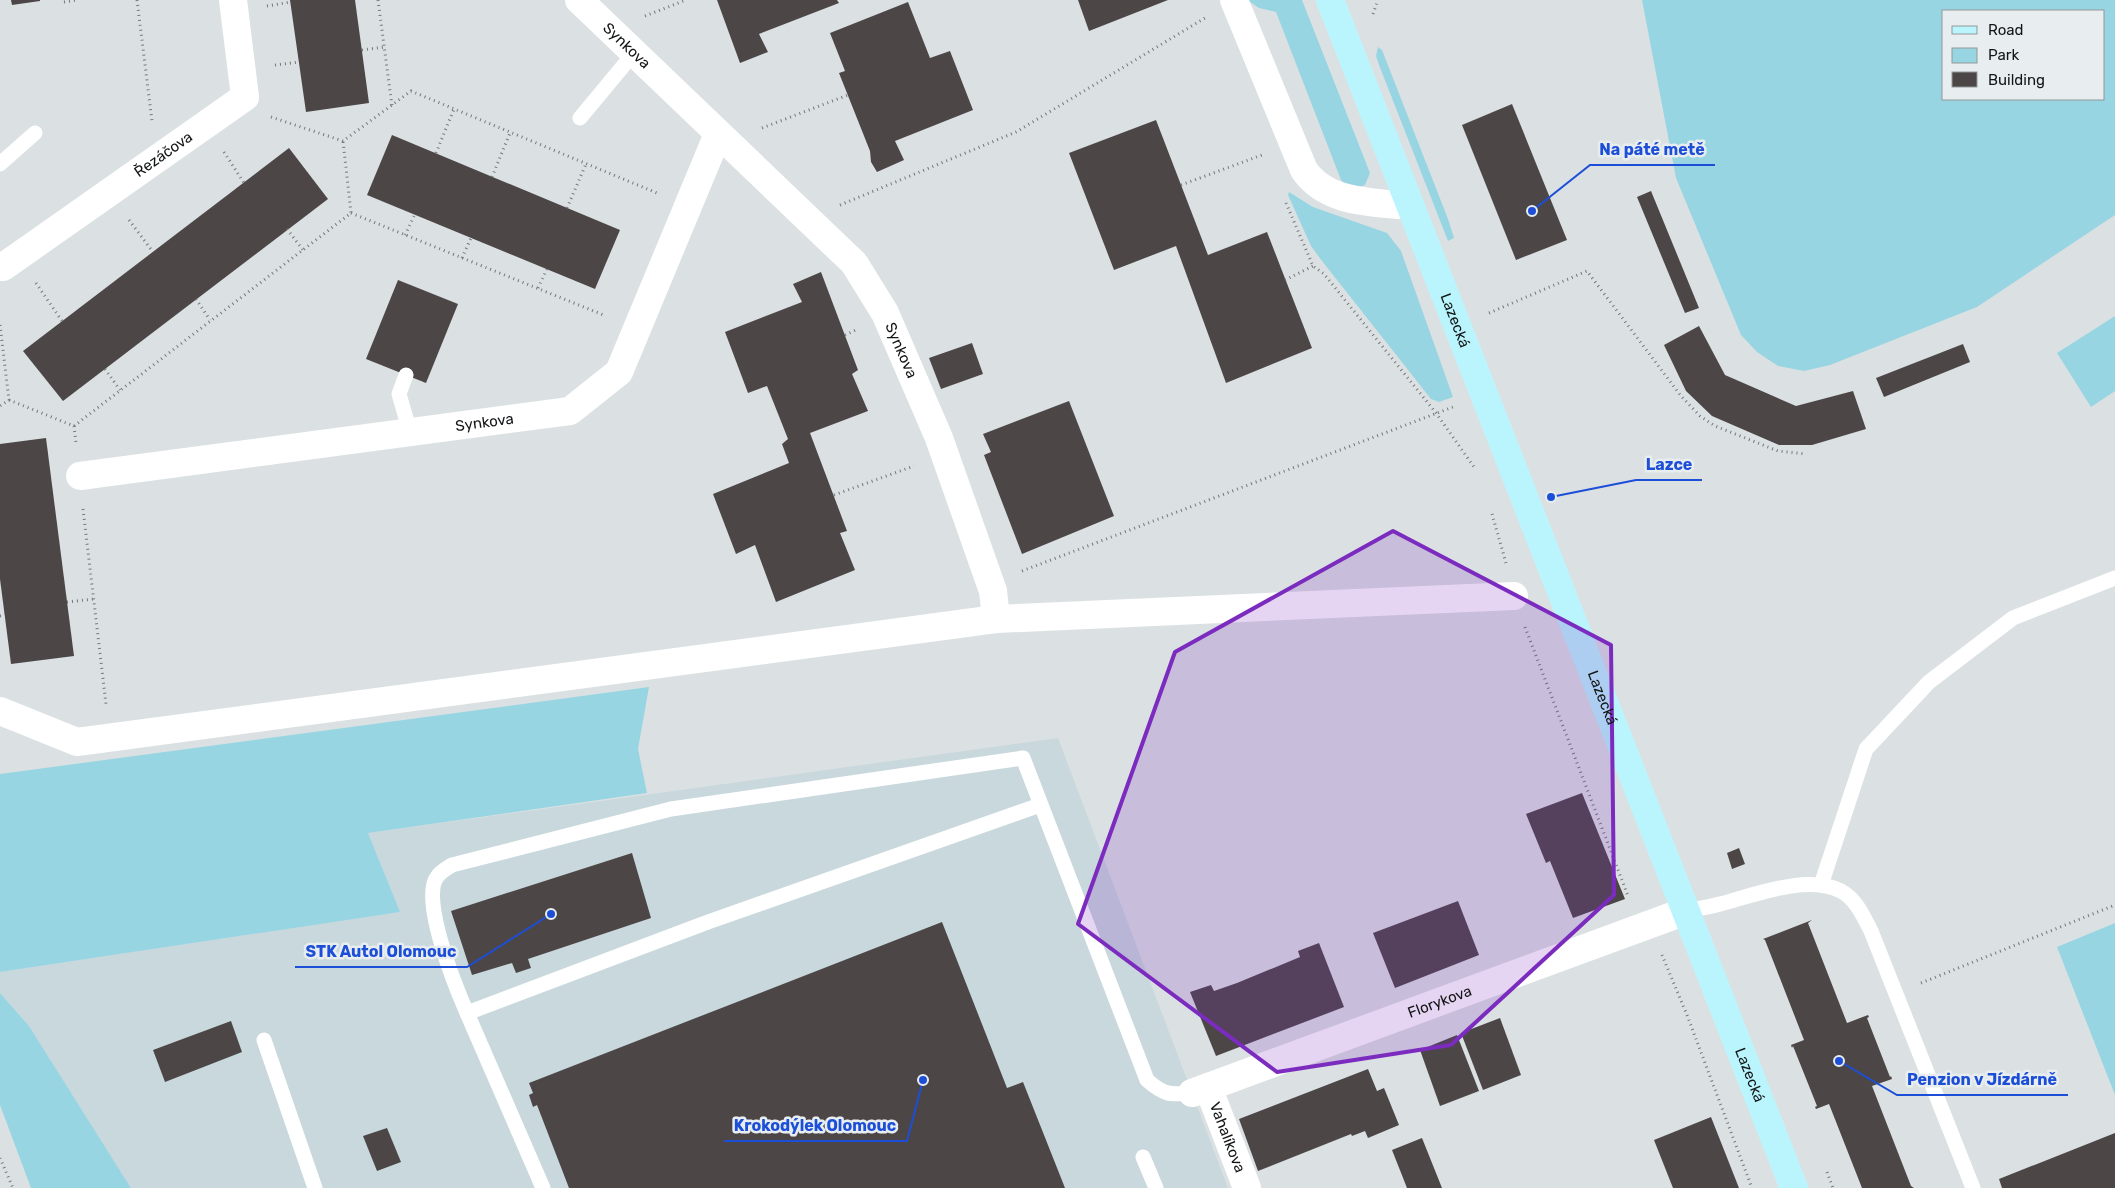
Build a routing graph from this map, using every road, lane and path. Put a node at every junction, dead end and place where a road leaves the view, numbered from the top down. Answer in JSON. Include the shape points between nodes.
{"nodes":[{"id":1,"x":77,"y":0,"type":"edge"},
{"id":2,"x":137,"y":0,"type":"edge"},
{"id":3,"x":233,"y":0,"type":"edge"},
{"id":4,"x":378,"y":0,"type":"edge"},
{"id":5,"x":580,"y":0,"type":"edge"},
{"id":6,"x":686,"y":0,"type":"edge"},
{"id":7,"x":1330,"y":0,"type":"edge"},
{"id":8,"x":1378,"y":0,"type":"edge"},
{"id":9,"x":64,"y":2,"type":"dead end"},
{"id":10,"x":291,"y":2,"type":"dead end"},
{"id":11,"x":266,"y":6,"type":"dead end"},
{"id":12,"x":1223,"y":7,"type":"edge"},
{"id":13,"x":1372,"y":14,"type":"dead end"},
{"id":14,"x":642,"y":17,"type":"dead end"},
{"id":15,"x":385,"y":47,"type":"junction"},
{"id":16,"x":362,"y":50,"type":"dead end"},
{"id":17,"x":634,"y":53,"type":"junction"},
{"id":18,"x":299,"y":62,"type":"dead end"},
{"id":19,"x":274,"y":65,"type":"dead end"},
{"id":20,"x":848,"y":96,"type":"dead end"},
{"id":21,"x":235,"y":105,"type":"junction"},
{"id":22,"x":392,"y":106,"type":"junction"},
{"id":23,"x":454,"y":110,"type":"junction"},
{"id":24,"x":580,"y":118,"type":"dead end"},
{"id":25,"x":759,"y":130,"type":"dead end"},
{"id":26,"x":35,"y":133,"type":"dead end"},
{"id":27,"x":510,"y":133,"type":"junction"},
{"id":28,"x":718,"y":134,"type":"junction"},
{"id":29,"x":343,"y":141,"type":"junction"},
{"id":30,"x":436,"y":153,"type":"dead end"},
{"id":31,"x":1265,"y":154,"type":"dead end"},
{"id":32,"x":157,"y":159,"type":"junction"},
{"id":33,"x":0,"y":164,"type":"edge"},
{"id":34,"x":232,"y":164,"type":"dead end"},
{"id":35,"x":586,"y":164,"type":"junction"},
{"id":36,"x":492,"y":177,"type":"dead end"},
{"id":37,"x":244,"y":182,"type":"dead end"},
{"id":38,"x":1181,"y":185,"type":"dead end"},
{"id":39,"x":1284,"y":197,"type":"dead end"},
{"id":40,"x":688,"y":206,"type":"junction"},
{"id":41,"x":1410,"y":206,"type":"junction"},
{"id":42,"x":567,"y":208,"type":"dead end"},
{"id":43,"x":124,"y":213,"type":"dead end"},
{"id":44,"x":351,"y":213,"type":"junction"},
{"id":45,"x":414,"y":214,"type":"dead end"},
{"id":46,"x":806,"y":219,"type":"junction"},
{"id":47,"x":287,"y":229,"type":"dead end"},
{"id":48,"x":405,"y":235,"type":"junction"},
{"id":49,"x":471,"y":238,"type":"dead end"},
{"id":50,"x":303,"y":250,"type":"junction"},
{"id":51,"x":152,"y":252,"type":"dead end"},
{"id":52,"x":462,"y":258,"type":"junction"},
{"id":53,"x":1313,"y":266,"type":"junction"},
{"id":54,"x":0,"y":267,"type":"edge"},
{"id":55,"x":547,"y":270,"type":"dead end"},
{"id":56,"x":1285,"y":280,"type":"dead end"},
{"id":57,"x":34,"y":281,"type":"dead end"},
{"id":58,"x":538,"y":288,"type":"junction"},
{"id":59,"x":196,"y":299,"type":"dead end"},
{"id":60,"x":1489,"y":312,"type":"dead end"},
{"id":61,"x":210,"y":320,"type":"junction"},
{"id":62,"x":62,"y":322,"type":"dead end"},
{"id":63,"x":0,"y":325,"type":"edge"},
{"id":64,"x":637,"y":328,"type":"junction"},
{"id":65,"x":105,"y":368,"type":"dead end"},
{"id":66,"x":406,"y":376,"type":"dead end"},
{"id":67,"x":120,"y":390,"type":"junction"},
{"id":68,"x":9,"y":400,"type":"junction"},
{"id":69,"x":1457,"y":405,"type":"dead end"},
{"id":70,"x":0,"y":406,"type":"edge"},
{"id":71,"x":1436,"y":413,"type":"junction"},
{"id":72,"x":74,"y":426,"type":"junction"},
{"id":73,"x":410,"y":432,"type":"junction"},
{"id":74,"x":1806,"y":454,"type":"dead end"},
{"id":75,"x":945,"y":455,"type":"junction"},
{"id":76,"x":1476,"y":469,"type":"dead end"},
{"id":77,"x":80,"y":476,"type":"junction"},
{"id":78,"x":834,"y":495,"type":"dead end"},
{"id":79,"x":1490,"y":505,"type":"dead end"},
{"id":80,"x":2115,"y":578,"type":"edge"},
{"id":81,"x":991,"y":583,"type":"junction"},
{"id":82,"x":1514,"y":596,"type":"junction"},
{"id":83,"x":94,"y":599,"type":"junction"},
{"id":84,"x":67,"y":602,"type":"dead end"},
{"id":85,"x":5,"y":615,"type":"dead end"},
{"id":86,"x":0,"y":616,"type":"edge"},
{"id":87,"x":996,"y":619,"type":"junction"},
{"id":88,"x":0,"y":711,"type":"edge"},
{"id":89,"x":109,"y":738,"type":"junction"},
{"id":90,"x":1040,"y":805,"type":"junction"},
{"id":91,"x":1821,"y":885,"type":"junction"},
{"id":92,"x":1629,"y":900,"type":"dead end"},
{"id":93,"x":2115,"y":905,"type":"edge"},
{"id":94,"x":1686,"y":911,"type":"junction"},
{"id":95,"x":1662,"y":954,"type":"dead end"},
{"id":96,"x":1896,"y":993,"type":"junction"},
{"id":97,"x":467,"y":1013,"type":"junction"},
{"id":98,"x":264,"y":1040,"type":"dead end"},
{"id":99,"x":1200,"y":1090,"type":"junction"},
{"id":100,"x":1143,"y":1157,"type":"dead end"},
{"id":101,"x":0,"y":1158,"type":"edge"},
{"id":102,"x":13,"y":1188,"type":"edge"},
{"id":103,"x":315,"y":1188,"type":"edge"},
{"id":104,"x":543,"y":1188,"type":"edge"},
{"id":105,"x":1156,"y":1188,"type":"edge"},
{"id":106,"x":1247,"y":1188,"type":"edge"},
{"id":107,"x":1752,"y":1188,"type":"edge"},
{"id":108,"x":1794,"y":1188,"type":"edge"},
{"id":109,"x":1973,"y":1188,"type":"edge"}],
"edges":[{"from":1,"to":9,"type":"path"},
{"from":2,"to":32,"type":"path"},
{"from":3,"to":21,"type":"street","via":[[245,97]]},
{"from":4,"to":15,"type":"path"},
{"from":5,"to":17,"type":"street","name":"Synkova"},
{"from":6,"to":14,"type":"path"},
{"from":7,"to":41,"type":"main road","name":"Lazecká"},
{"from":8,"to":13,"type":"path"},
{"from":10,"to":11,"type":"path"},
{"from":12,"to":41,"type":"street","via":[[1311,180],[1322,189],[1341,196]]},
{"from":12,"to":46,"type":"path","via":[[1016,132]]},
{"from":15,"to":16,"type":"path"},
{"from":15,"to":22,"type":"path"},
{"from":17,"to":24,"type":"lane"},
{"from":17,"to":28,"type":"street","name":"Synkova"},
{"from":18,"to":19,"type":"path"},
{"from":20,"to":25,"type":"path"},
{"from":21,"to":29,"type":"path"},
{"from":21,"to":32,"type":"street","name":"Řezáčova"},
{"from":22,"to":23,"type":"path","via":[[411,91]]},
{"from":22,"to":29,"type":"path"},
{"from":23,"to":27,"type":"path"},
{"from":23,"to":30,"type":"path"},
{"from":26,"to":33,"type":"lane"},
{"from":27,"to":35,"type":"path"},
{"from":27,"to":36,"type":"path"},
{"from":28,"to":40,"type":"street","name":"Synkova"},
{"from":28,"to":46,"type":"street","name":"Synkova"},
{"from":29,"to":44,"type":"path"},
{"from":31,"to":38,"type":"path"},
{"from":32,"to":54,"type":"street","name":"Řezáčova"},
{"from":34,"to":37,"type":"path"},
{"from":35,"to":40,"type":"path"},
{"from":35,"to":42,"type":"path"},
{"from":39,"to":53,"type":"path"},
{"from":40,"to":64,"type":"street","name":"Synkova"},
{"from":41,"to":94,"type":"main road","name":"Lazecká"},
{"from":43,"to":51,"type":"path"},
{"from":44,"to":48,"type":"path"},
{"from":44,"to":50,"type":"path"},
{"from":45,"to":48,"type":"path"},
{"from":46,"to":75,"type":"street","name":"Synkova","via":[[854,263],[885,313]]},
{"from":47,"to":50,"type":"path"},
{"from":48,"to":52,"type":"path"},
{"from":49,"to":52,"type":"path"},
{"from":50,"to":61,"type":"path"},
{"from":52,"to":58,"type":"path"},
{"from":53,"to":56,"type":"path"},
{"from":53,"to":71,"type":"path","via":[[1324,274]]},
{"from":55,"to":58,"type":"path"},
{"from":57,"to":62,"type":"path"},
{"from":58,"to":64,"type":"path"},
{"from":59,"to":61,"type":"path"},
{"from":60,"to":74,"type":"path","via":[[1587,271],[1700,416],[1715,426],[1778,451]]},
{"from":61,"to":67,"type":"path"},
{"from":63,"to":68,"type":"path"},
{"from":64,"to":73,"type":"street","name":"Synkova","via":[[618,372],[570,411]]},
{"from":65,"to":67,"type":"path"},
{"from":66,"to":73,"type":"lane","via":[[400,394]]},
{"from":67,"to":72,"type":"path"},
{"from":68,"to":70,"type":"path"},
{"from":68,"to":72,"type":"path"},
{"from":69,"to":71,"type":"path"},
{"from":71,"to":76,"type":"path"},
{"from":71,"to":81,"type":"path"},
{"from":72,"to":77,"type":"path"},
{"from":73,"to":77,"type":"street","name":"Synkova"},
{"from":75,"to":78,"type":"path"},
{"from":75,"to":81,"type":"street","name":"Synkova"},
{"from":77,"to":83,"type":"path"},
{"from":79,"to":82,"type":"path"},
{"from":80,"to":91,"type":"lane","via":[[2013,618],[1929,682],[1866,749]]},
{"from":81,"to":87,"type":"street","name":"Synkova"},
{"from":82,"to":87,"type":"street"},
{"from":82,"to":92,"type":"path"},
{"from":83,"to":84,"type":"path"},
{"from":83,"to":89,"type":"path"},
{"from":85,"to":86,"type":"path"},
{"from":87,"to":89,"type":"street"},
{"from":88,"to":89,"type":"street","via":[[77,742]]},
{"from":90,"to":97,"type":"lane","via":[[708,922]]},
{"from":90,"to":97,"type":"lane","via":[[1023,758],[671,809],[452,865],[436,877],[431,898],[437,930]]},
{"from":90,"to":99,"type":"lane","via":[[1147,1080],[1160,1092],[1177,1094]]},
{"from":91,"to":94,"type":"lane","via":[[1794,886]]},
{"from":91,"to":96,"type":"lane","via":[[1842,892],[1858,905]]},
{"from":93,"to":96,"type":"path"},
{"from":94,"to":99,"type":"street","name":"Florykova"},
{"from":94,"to":108,"type":"main road","name":"Lazecká"},
{"from":95,"to":107,"type":"path"},
{"from":96,"to":109,"type":"lane"},
{"from":97,"to":104,"type":"lane"},
{"from":98,"to":103,"type":"lane"},
{"from":99,"to":106,"type":"street","name":"Vahalíkova"},
{"from":100,"to":105,"type":"lane"},
{"from":101,"to":102,"type":"path"}]}
